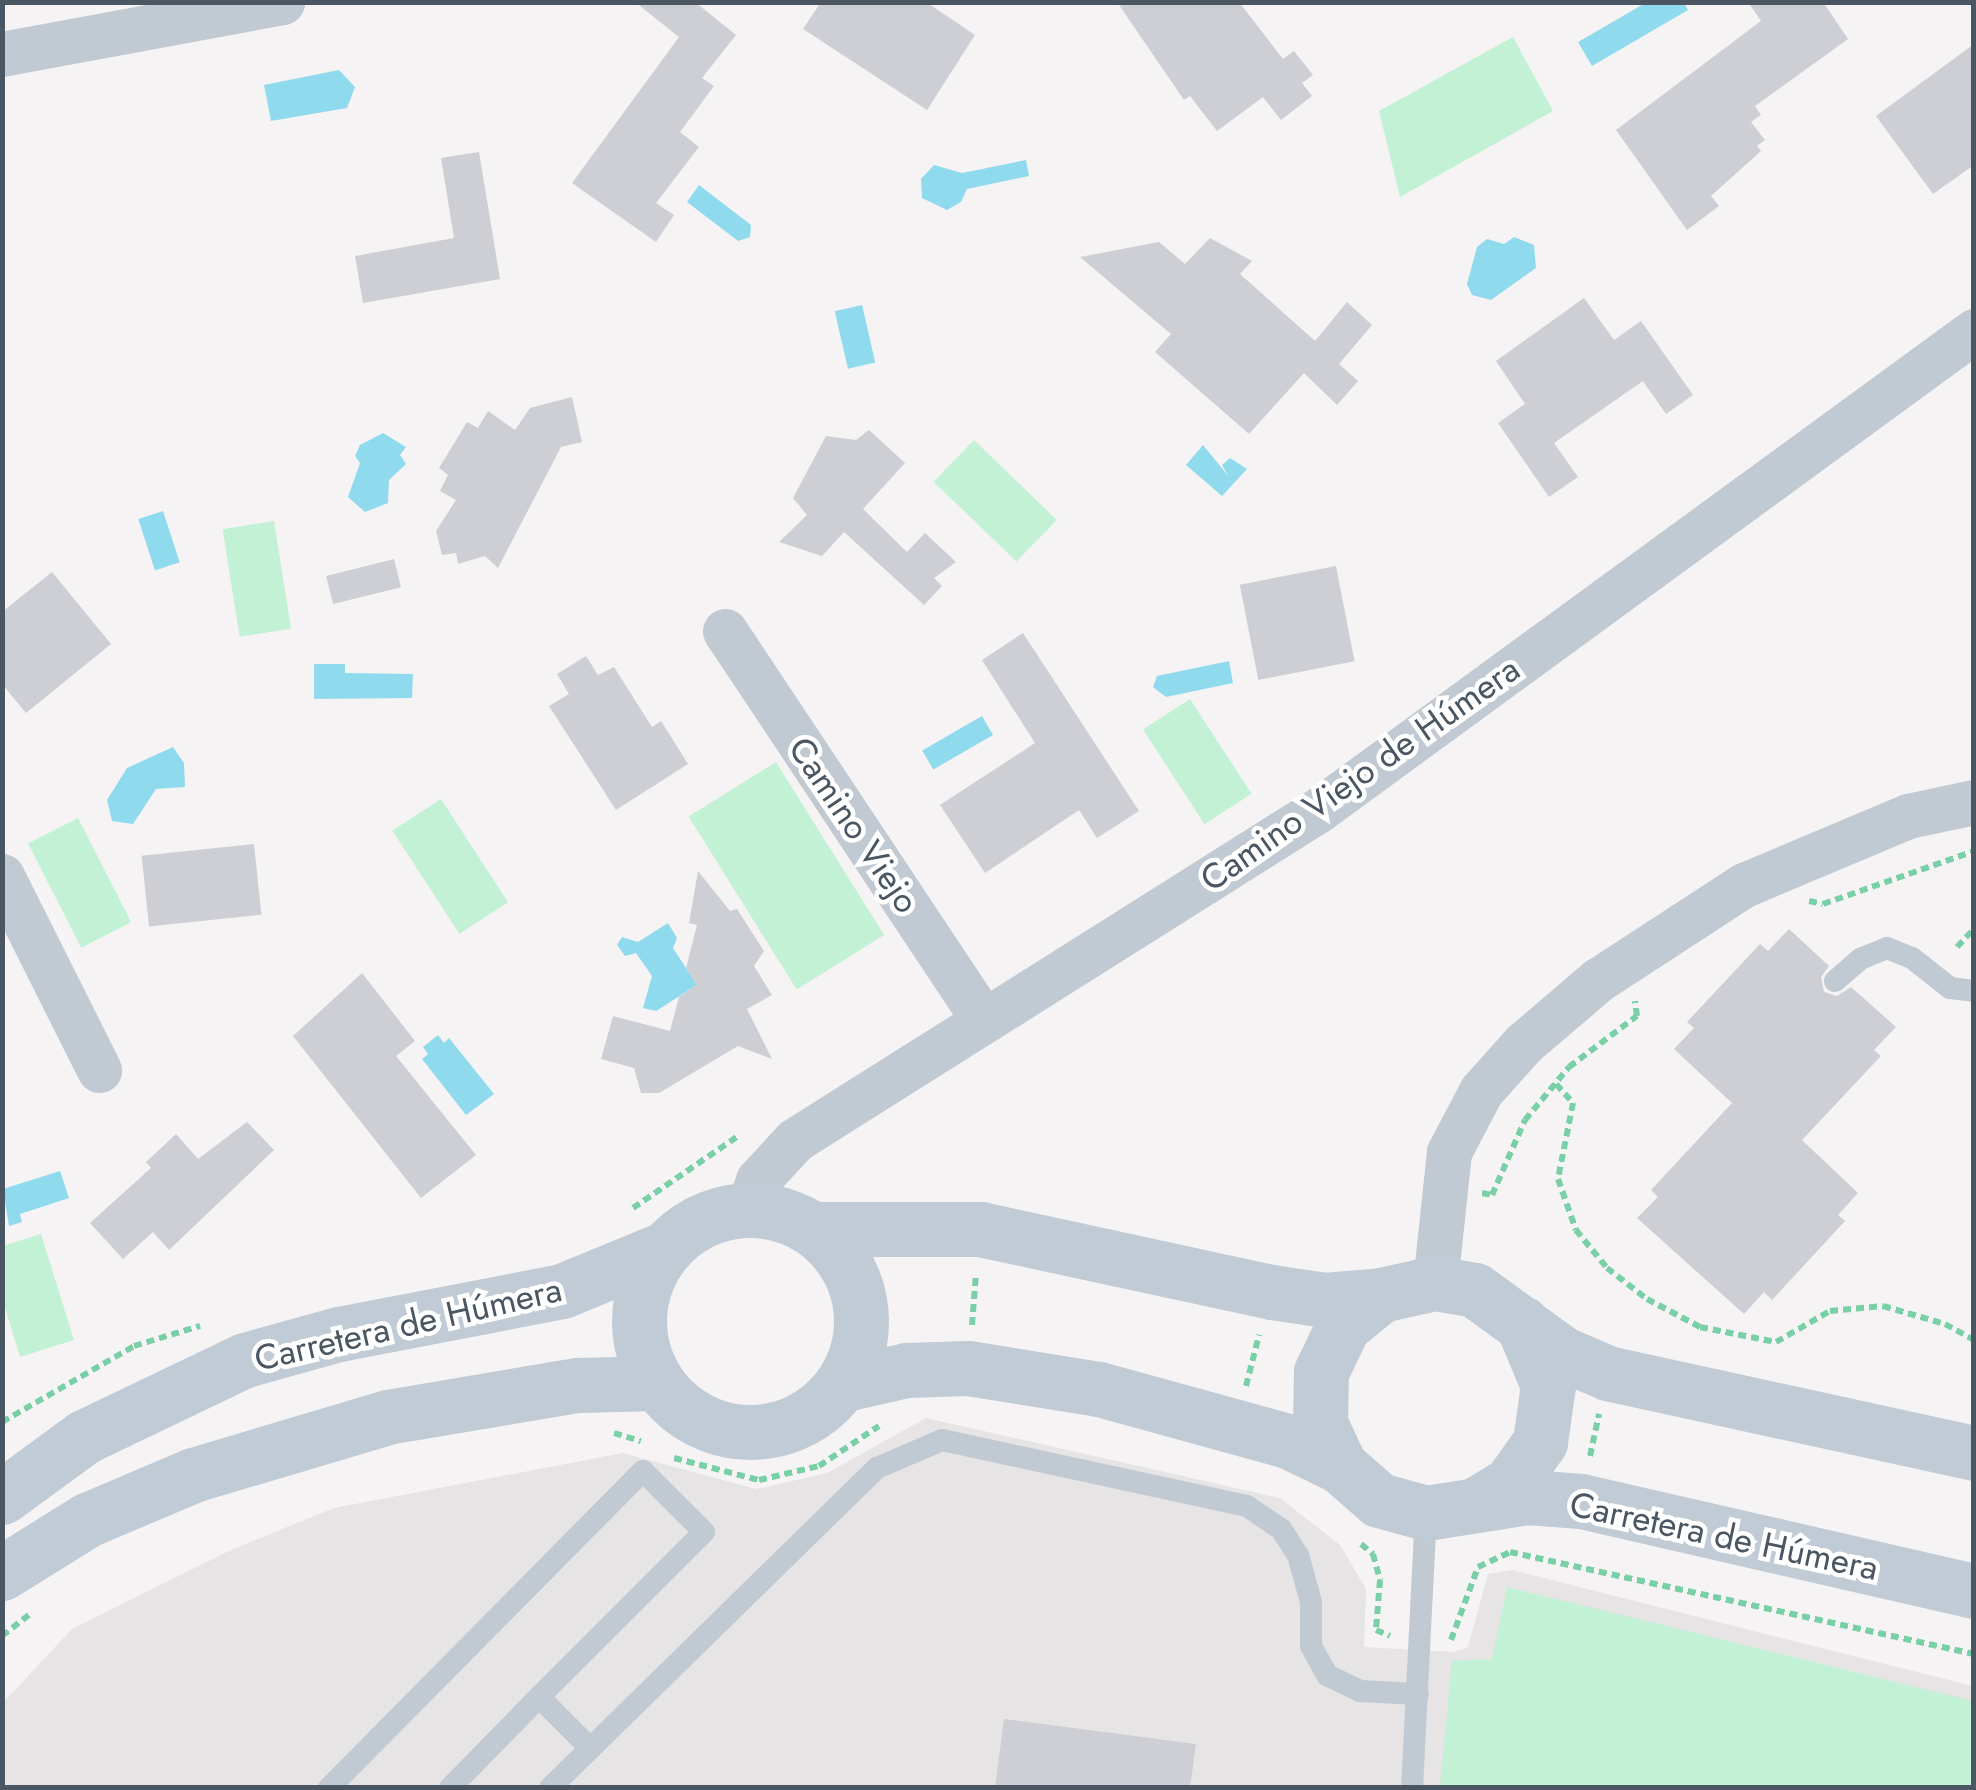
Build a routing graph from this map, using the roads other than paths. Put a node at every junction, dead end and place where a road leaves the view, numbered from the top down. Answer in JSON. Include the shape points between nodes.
{"nodes":[{"id":1,"x":282,"y":2,"type":"edge"},
{"id":2,"x":2,"y":54,"type":"edge"},
{"id":3,"x":1974,"y":331,"type":"edge"},
{"id":4,"x":725,"y":630,"type":"dead end"},
{"id":5,"x":1974,"y":802,"type":"edge"},
{"id":6,"x":2,"y":876,"type":"edge"},
{"id":7,"x":1834,"y":981,"type":"dead end"},
{"id":8,"x":1974,"y":991,"type":"edge"},
{"id":9,"x":983,"y":1020,"type":"junction"},
{"id":10,"x":99,"y":1070,"type":"dead end"},
{"id":11,"x":748,"y":1208,"type":"junction"},
{"id":12,"x":816,"y":1228,"type":"junction"},
{"id":13,"x":643,"y":1232,"type":"junction"},
{"id":14,"x":1436,"y":1282,"type":"junction"},
{"id":15,"x":1381,"y":1295,"type":"junction"},
{"id":16,"x":1522,"y":1323,"type":"junction"},
{"id":17,"x":656,"y":1382,"type":"junction"},
{"id":18,"x":845,"y":1384,"type":"junction"},
{"id":19,"x":1974,"y":1453,"type":"edge"},
{"id":20,"x":1340,"y":1466,"type":"junction"},
{"id":21,"x":2,"y":1497,"type":"edge"},
{"id":22,"x":1449,"y":1510,"type":"junction"},
{"id":23,"x":24,"y":1587,"type":"edge"},
{"id":24,"x":1974,"y":1591,"type":"edge"},
{"id":25,"x":1418,"y":1694,"type":"junction"},
{"id":26,"x":539,"y":1697,"type":"junction"},
{"id":27,"x":589,"y":1747,"type":"junction"},
{"id":28,"x":329,"y":1788,"type":"edge"},
{"id":29,"x":450,"y":1788,"type":"edge"},
{"id":30,"x":550,"y":1788,"type":"edge"},
{"id":31,"x":1412,"y":1788,"type":"edge"}],
"edges":[{"from":1,"to":2,"type":"street"},
{"from":3,"to":9,"type":"street","name":"Camino Viejo de Húmera","via":[[1317,811]]},
{"from":4,"to":9,"type":"street","name":"Camino Viejo"},
{"from":5,"to":14,"type":"street","via":[[1908,816],[1744,884],[1598,980],[1524,1044],[1482,1091],[1449,1152]]},
{"from":6,"to":10,"type":"street"},
{"from":7,"to":8,"type":"lane","via":[[1887,948],[1950,988]]},
{"from":9,"to":11,"type":"street","name":"Camino Viejo de Húmera","via":[[795,1140],[758,1180]]},
{"from":11,"to":12,"type":"street"},
{"from":11,"to":13,"type":"street"},
{"from":12,"to":15,"type":"street","via":[[980,1229],[1271,1292],[1325,1300]]},
{"from":12,"to":18,"type":"street","via":[[859,1287],[862,1337]]},
{"from":13,"to":17,"type":"street","via":[[646,1279],[638,1323]]},
{"from":13,"to":21,"type":"street","name":"Carretera de Húmera","via":[[562,1291],[340,1334],[245,1360],[84,1437]]},
{"from":14,"to":15,"type":"street"},
{"from":14,"to":16,"type":"street","via":[[1474,1290]]},
{"from":15,"to":20,"type":"street","via":[[1343,1326],[1321,1372],[1320,1423]]},
{"from":16,"to":19,"type":"street","via":[[1563,1354],[1608,1372]]},
{"from":16,"to":22,"type":"street","via":[[1548,1385],[1540,1442],[1510,1484]]},
{"from":17,"to":18,"type":"street","via":[[696,1420],[736,1433],[790,1425],[818,1412]]},
{"from":17,"to":23,"type":"street","via":[[577,1385],[387,1417],[193,1475],[86,1520]]},
{"from":18,"to":20,"type":"street","via":[[906,1370],[968,1368],[1099,1389],[1235,1425]]},
{"from":20,"to":22,"type":"street","via":[[1379,1500]]},
{"from":22,"to":24,"type":"street","name":"Carretera de Húmera","via":[[1528,1497],[1581,1501]]},
{"from":22,"to":25,"type":"lane","via":[[1422,1638]]},
{"from":25,"to":27,"type":"lane","via":[[1360,1691],[1327,1676],[1310,1646],[1311,1602],[1298,1556],[1281,1529],[1248,1506],[942,1440],[877,1468]]},
{"from":25,"to":31,"type":"lane"},
{"from":26,"to":27,"type":"lane"},
{"from":26,"to":28,"type":"lane","via":[[704,1532],[643,1471]]},
{"from":26,"to":29,"type":"lane"},
{"from":27,"to":30,"type":"lane"}]}
